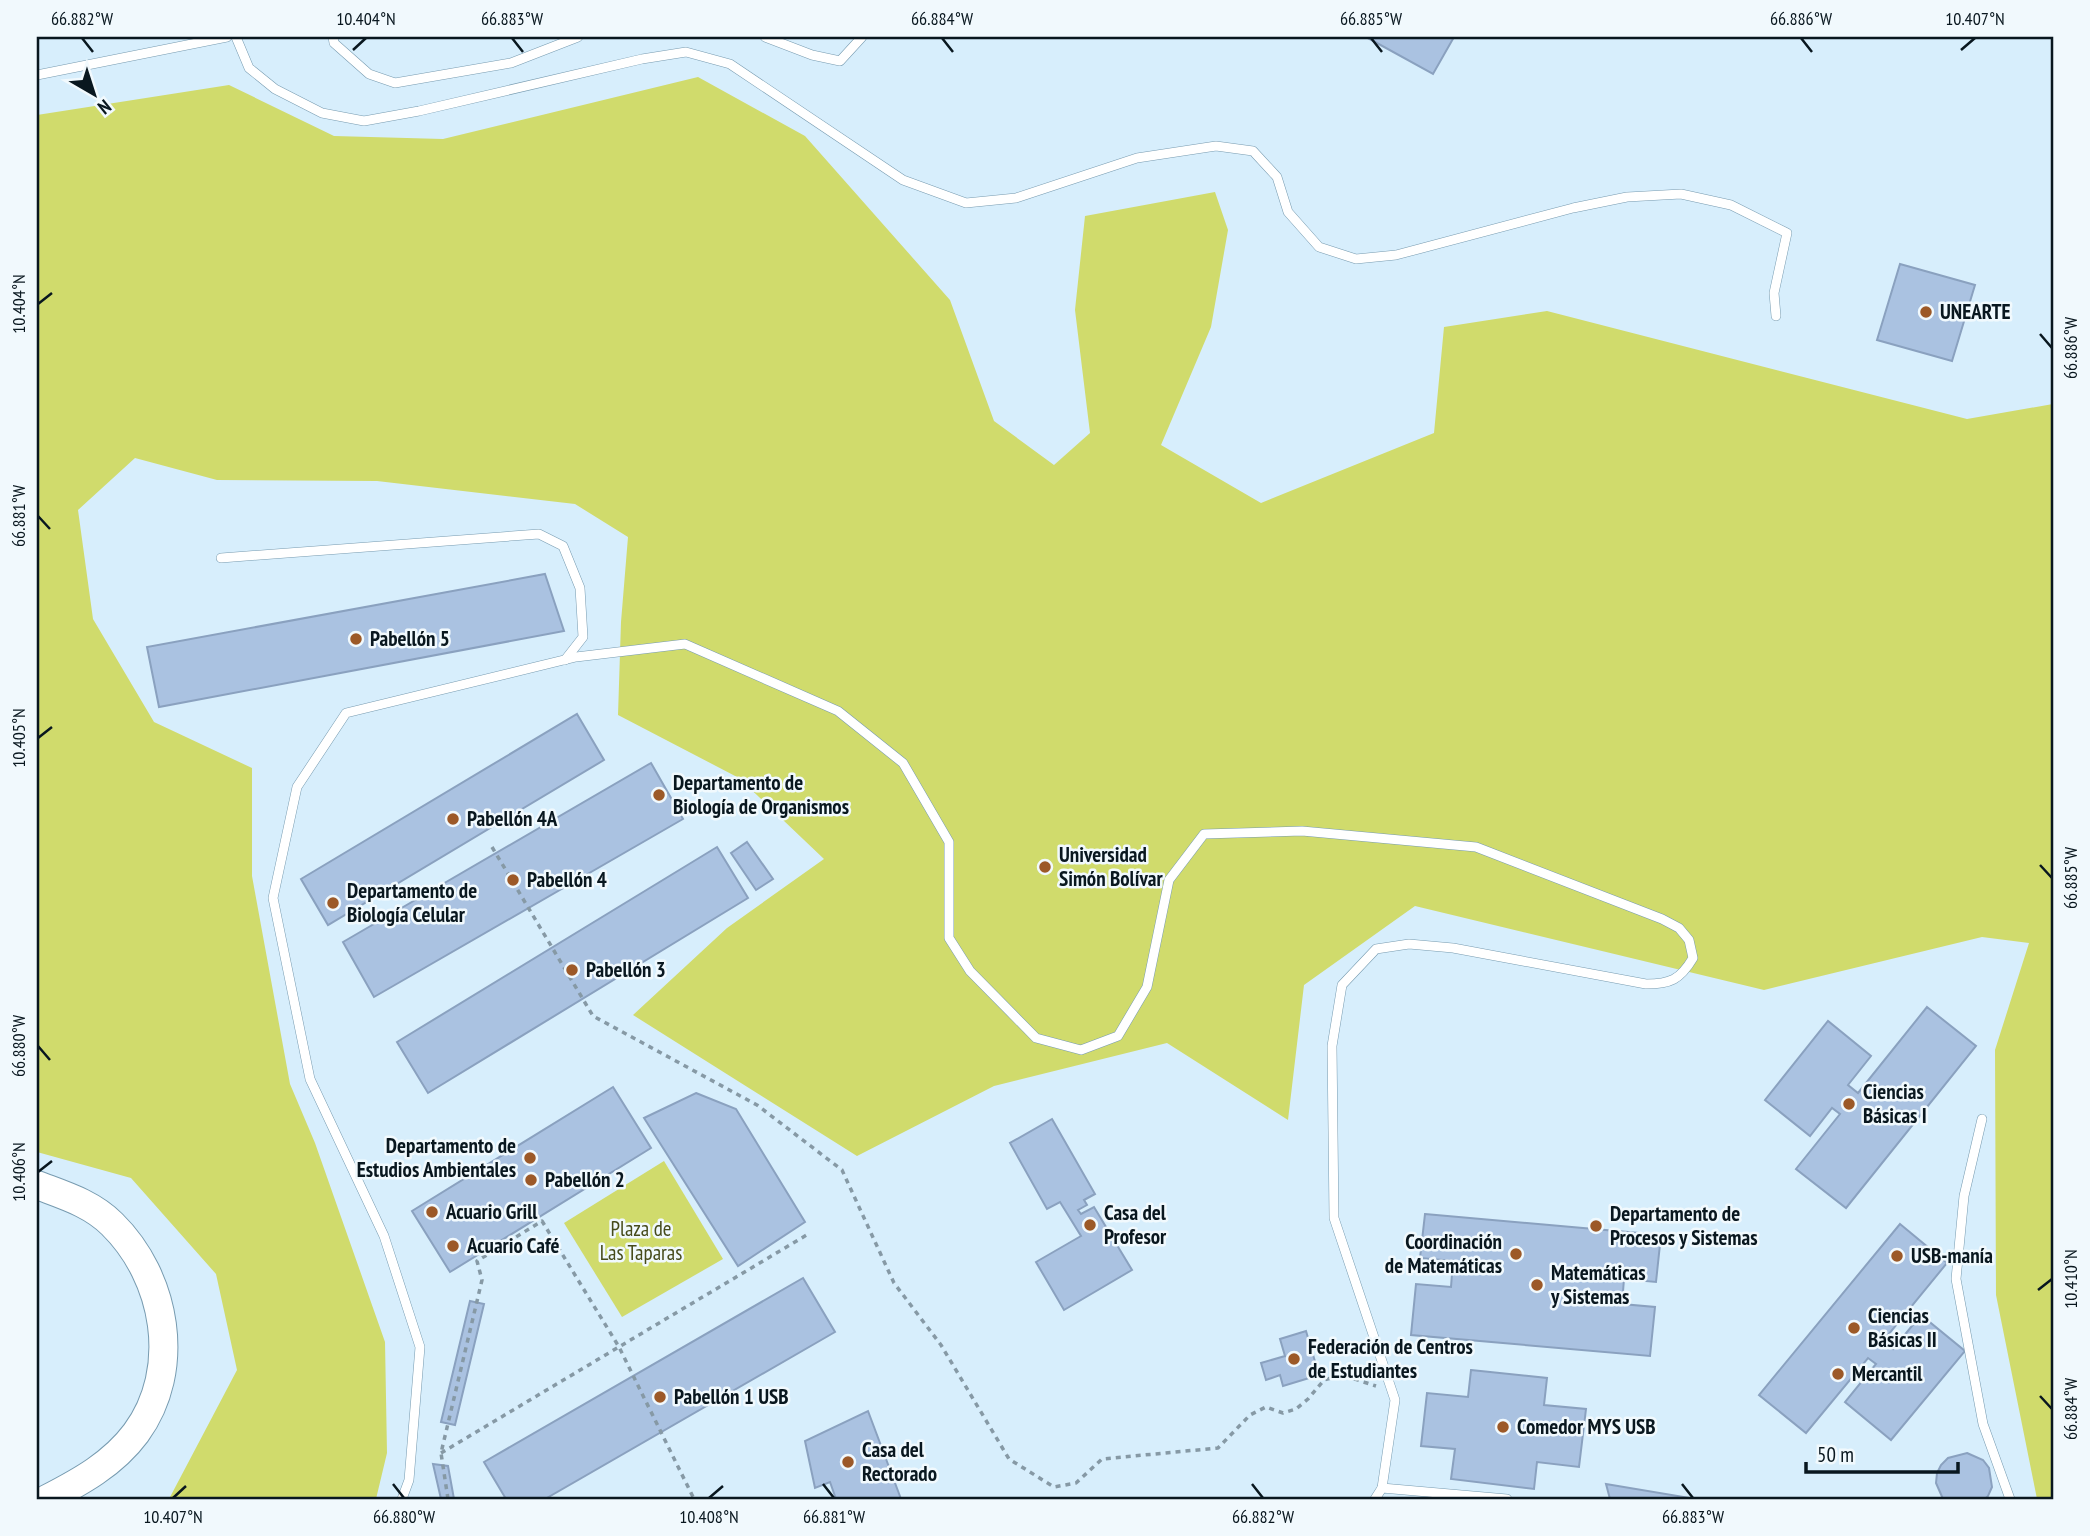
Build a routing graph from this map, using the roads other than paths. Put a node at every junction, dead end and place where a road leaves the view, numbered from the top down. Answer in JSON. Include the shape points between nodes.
{"nodes":[{"id":1,"x":227,"y":37,"type":"edge"},
{"id":2,"x":236,"y":37,"type":"edge"},
{"id":3,"x":333,"y":37,"type":"edge"},
{"id":4,"x":578,"y":37,"type":"edge"},
{"id":5,"x":765,"y":37,"type":"edge"},
{"id":6,"x":862,"y":37,"type":"edge"},
{"id":7,"x":37,"y":75,"type":"edge"},
{"id":8,"x":1776,"y":316,"type":"dead end"},
{"id":9,"x":221,"y":558,"type":"dead end"},
{"id":10,"x":565,"y":660,"type":"junction"},
{"id":11,"x":1982,"y":1119,"type":"dead end"},
{"id":12,"x":37,"y":1185,"type":"edge"},
{"id":13,"x":1382,"y":1488,"type":"junction"},
{"id":14,"x":47,"y":1499,"type":"edge"},
{"id":15,"x":402,"y":1499,"type":"edge"},
{"id":16,"x":1375,"y":1499,"type":"edge"},
{"id":17,"x":1507,"y":1499,"type":"edge"},
{"id":18,"x":2010,"y":1499,"type":"edge"}],
"edges":[{"from":1,"to":7,"type":"lane"},
{"from":2,"to":8,"type":"lane","via":[[249,68],[275,89],[322,113],[364,121],[686,52],[730,64],[903,180],[966,203],[1016,198],[1137,158],[1216,146],[1254,151],[1277,177],[1288,212],[1318,247],[1356,259],[1396,255],[1627,197],[1681,194],[1731,205],[1787,233],[1774,293]]},
{"from":3,"to":4,"type":"lane","via":[[369,74],[395,83],[511,63]]},
{"from":5,"to":6,"type":"lane","via":[[840,61]]},
{"from":9,"to":10,"type":"lane","via":[[539,534],[564,546],[580,588],[583,637]]},
{"from":10,"to":13,"type":"lane","via":[[685,644],[838,711],[903,763],[949,842],[949,938],[970,971],[1036,1038],[1080,1050],[1118,1036],[1147,987],[1169,880],[1204,834],[1302,831],[1476,846],[1679,928],[1689,940],[1692,958],[1684,973],[1666,984],[1409,944],[1376,949],[1342,985],[1332,1046],[1334,1218],[1395,1400]]},
{"from":10,"to":15,"type":"lane","via":[[346,713],[298,787],[273,898],[310,1079],[384,1236],[420,1347],[409,1480]]},
{"from":11,"to":18,"type":"lane","via":[[1964,1196],[1956,1279],[1983,1424]]},
{"from":12,"to":14,"type":"main road","via":[[84,1203],[111,1223],[136,1253],[153,1283],[163,1338],[158,1387],[136,1433],[98,1469]]},
{"from":13,"to":16,"type":"lane"},
{"from":13,"to":17,"type":"lane"}]}
